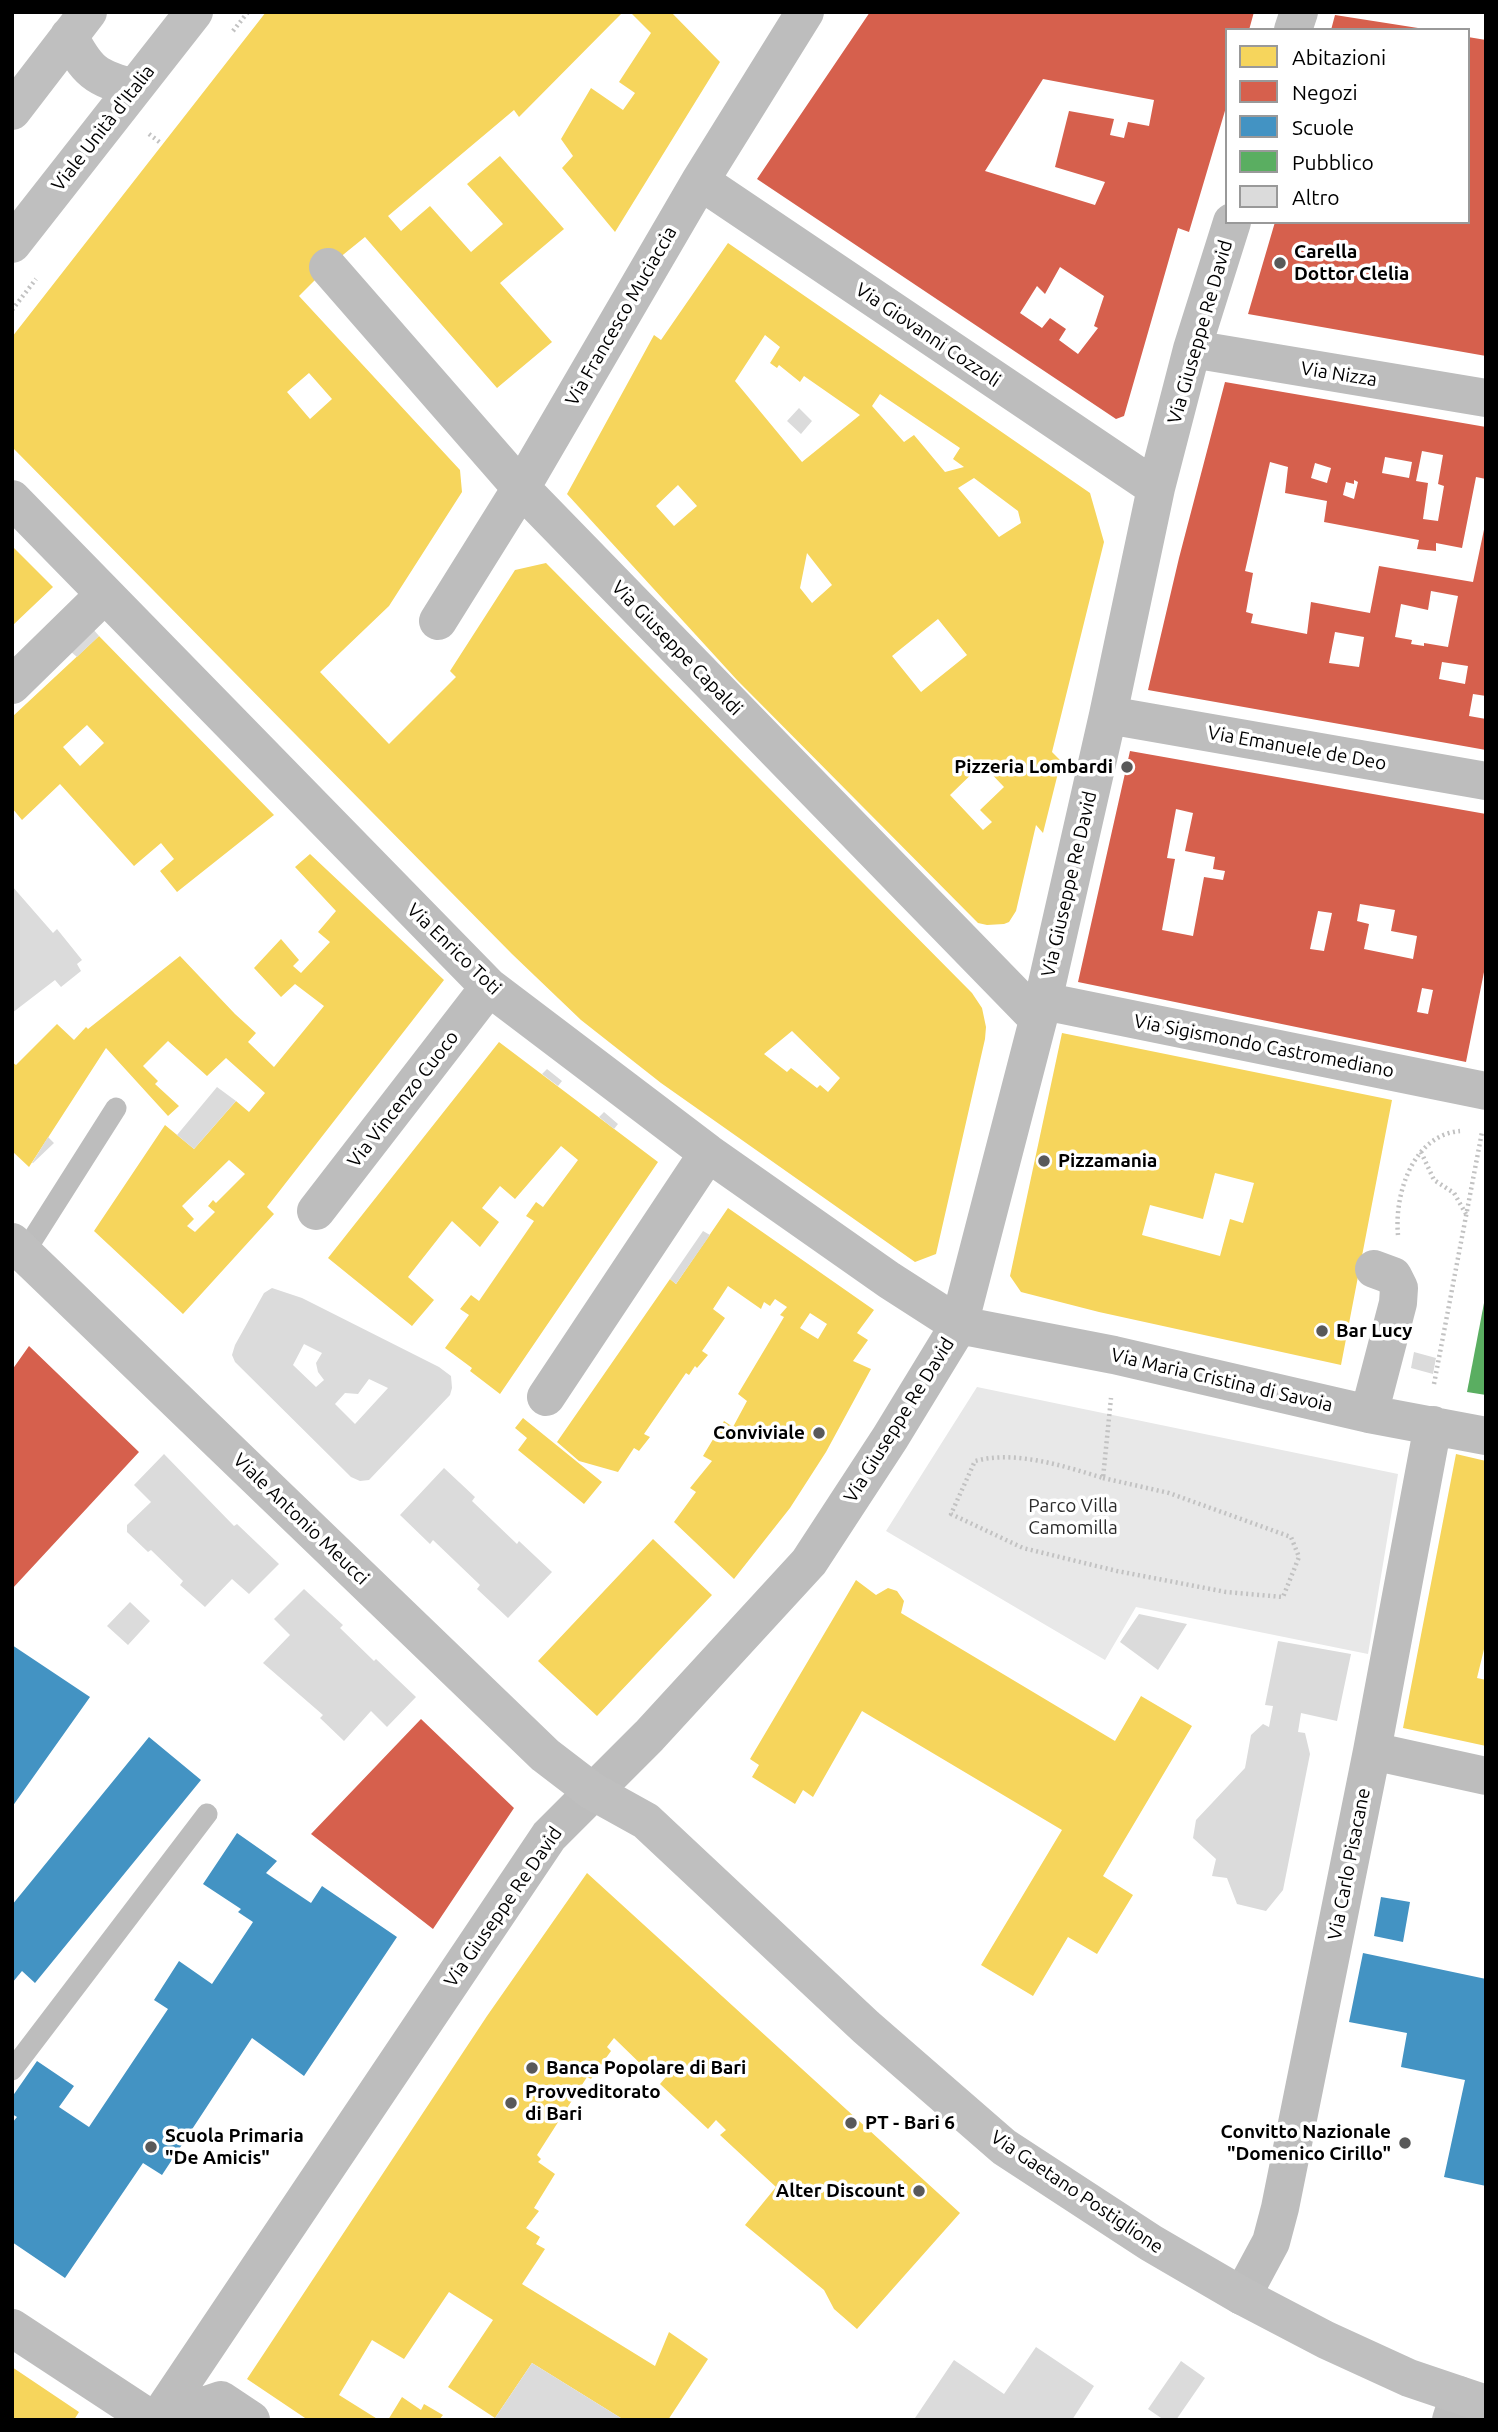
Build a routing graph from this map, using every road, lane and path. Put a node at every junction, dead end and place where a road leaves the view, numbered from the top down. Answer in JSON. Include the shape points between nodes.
{"nodes":[{"id":1,"x":194,"y":12,"type":"edge"},
{"id":2,"x":804,"y":12,"type":"edge"},
{"id":3,"x":79,"y":24,"type":"edge"},
{"id":4,"x":134,"y":88,"type":"junction"},
{"id":5,"x":12,"y":111,"type":"edge"},
{"id":6,"x":149,"y":134,"type":"dead end"},
{"id":7,"x":162,"y":144,"type":"dead end"},
{"id":8,"x":700,"y":181,"type":"junction"},
{"id":9,"x":1231,"y":224,"type":"edge"},
{"id":10,"x":12,"y":243,"type":"edge"},
{"id":11,"x":328,"y":267,"type":"dead end"},
{"id":12,"x":1192,"y":349,"type":"junction"},
{"id":13,"x":1486,"y":398,"type":"edge"},
{"id":14,"x":521,"y":488,"type":"junction"},
{"id":15,"x":1156,"y":488,"type":"junction"},
{"id":16,"x":12,"y":499,"type":"edge"},
{"id":17,"x":104,"y":595,"type":"junction"},
{"id":18,"x":438,"y":621,"type":"dead end"},
{"id":19,"x":12,"y":685,"type":"edge"},
{"id":20,"x":1108,"y":715,"type":"junction"},
{"id":21,"x":1486,"y":781,"type":"edge"},
{"id":22,"x":489,"y":987,"type":"junction"},
{"id":23,"x":1040,"y":1010,"type":"junction"},
{"id":24,"x":1485,"y":1107,"type":"edge"},
{"id":25,"x":116,"y":1108,"type":"dead end"},
{"id":26,"x":1482,"y":1130,"type":"junction"},
{"id":27,"x":1421,"y":1151,"type":"junction"},
{"id":28,"x":708,"y":1153,"type":"junction"},
{"id":29,"x":316,"y":1211,"type":"dead end"},
{"id":30,"x":1466,"y":1214,"type":"junction"},
{"id":31,"x":16,"y":1255,"type":"edge"},
{"id":32,"x":1383,"y":1272,"type":"joint"},
{"id":33,"x":959,"y":1325,"type":"junction"},
{"id":34,"x":1114,"y":1355,"type":"junction"},
{"id":35,"x":546,"y":1397,"type":"dead end"},
{"id":36,"x":1369,"y":1413,"type":"junction"},
{"id":37,"x":1433,"y":1425,"type":"junction"},
{"id":38,"x":1486,"y":1436,"type":"edge"},
{"id":39,"x":1103,"y":1478,"type":"junction"},
{"id":40,"x":1372,"y":1751,"type":"junction"},
{"id":41,"x":1486,"y":1776,"type":"edge"},
{"id":42,"x":592,"y":1791,"type":"junction"},
{"id":43,"x":207,"y":1814,"type":"dead end"},
{"id":44,"x":12,"y":2070,"type":"edge"},
{"id":45,"x":1242,"y":2296,"type":"junction"},
{"id":46,"x":12,"y":2328,"type":"edge"},
{"id":47,"x":1465,"y":2406,"type":"edge"},
{"id":48,"x":157,"y":2420,"type":"edge"},
{"id":49,"x":251,"y":2420,"type":"edge"}],
"edges":[{"from":1,"to":4,"type":"main road","name":"Viale Unità d'Italia"},
{"from":2,"to":8,"type":"street","name":"Via Francesco Muciaccia"},
{"from":3,"to":4,"type":"main road","via":[[79,56],[93,73]]},
{"from":3,"to":5,"type":"main road"},
{"from":4,"to":10,"type":"main road","name":"Viale Unità d'Italia"},
{"from":6,"to":7,"type":"path"},
{"from":8,"to":14,"type":"street","name":"Via Francesco Muciaccia"},
{"from":8,"to":15,"type":"street","name":"Via Giovanni Cozzoli"},
{"from":9,"to":12,"type":"street","name":"Via Giuseppe Re David"},
{"from":11,"to":14,"type":"street","name":"Via Giuseppe Capaldi"},
{"from":12,"to":13,"type":"street","name":"Via Nizza"},
{"from":12,"to":15,"type":"street","name":"Via Giuseppe Re David"},
{"from":14,"to":18,"type":"street","name":"Via Francesco Muciaccia"},
{"from":14,"to":23,"type":"street","name":"Via Giuseppe Capaldi"},
{"from":15,"to":20,"type":"street","name":"Via Giuseppe Re David"},
{"from":16,"to":17,"type":"street","name":"Via Enrico Toti"},
{"from":17,"to":19,"type":"street"},
{"from":17,"to":22,"type":"street","name":"Via Enrico Toti"},
{"from":20,"to":21,"type":"street","name":"Via Emanuele de Deo"},
{"from":20,"to":23,"type":"street","name":"Via Giuseppe Re David"},
{"from":22,"to":28,"type":"street","name":"Via Enrico Toti"},
{"from":22,"to":29,"type":"street","name":"Via Vincenzo Cuoco"},
{"from":23,"to":24,"type":"street","name":"Via Sigismondo Castromediano"},
{"from":23,"to":33,"type":"street","name":"Via Giuseppe Re David"},
{"from":24,"to":26,"type":"path"},
{"from":25,"to":31,"type":"lane"},
{"from":26,"to":27,"type":"path","via":[[1437,1136]]},
{"from":26,"to":30,"type":"path"},
{"from":27,"to":30,"type":"path","via":[[1434,1180],[1454,1193]]},
{"from":27,"to":32,"type":"path","via":[[1400,1199],[1398,1240]]},
{"from":28,"to":33,"type":"street","name":"Via Enrico Toti"},
{"from":28,"to":35,"type":"street"},
{"from":30,"to":37,"type":"path","via":[[1434,1383]]},
{"from":31,"to":42,"type":"main road","name":"Viale Antonio Meucci","via":[[545,1755]]},
{"from":32,"to":36,"type":"street","via":[[1399,1288],[1398,1303]]},
{"from":33,"to":34,"type":"street","name":"Via Maria Cristina di Savoia"},
{"from":33,"to":42,"type":"street","name":"Via Giuseppe Re David","via":[[809,1562],[649,1736]]},
{"from":34,"to":36,"type":"street","name":"Via Maria Cristina di Savoia"},
{"from":34,"to":39,"type":"path"},
{"from":36,"to":37,"type":"street","name":"Via Maria Cristina di Savoia"},
{"from":37,"to":38,"type":"street","name":"Via Maria Cristina di Savoia"},
{"from":37,"to":40,"type":"street","name":"Via Carlo Pisacane"},
{"from":39,"to":39,"type":"path","via":[[1053,1462],[990,1457],[975,1461],[951,1514],[1023,1548],[1117,1571],[1283,1597],[1299,1557],[1291,1537],[1169,1493]]},
{"from":40,"to":41,"type":"street"},
{"from":40,"to":45,"type":"street","name":"Via Carlo Pisacane","via":[[1280,2208],[1271,2242]]},
{"from":42,"to":45,"type":"main road","name":"Via Gaetano Postiglione","via":[[646,1821],[866,2027],[1004,2147]]},
{"from":42,"to":48,"type":"street","name":"Via Giuseppe Re David","via":[[549,1836]]},
{"from":43,"to":44,"type":"lane"},
{"from":45,"to":47,"type":"main road","name":"Via Gaetano Postiglione"},
{"from":46,"to":48,"type":"street"},
{"from":48,"to":49,"type":"street","via":[[220,2400]]}]}
